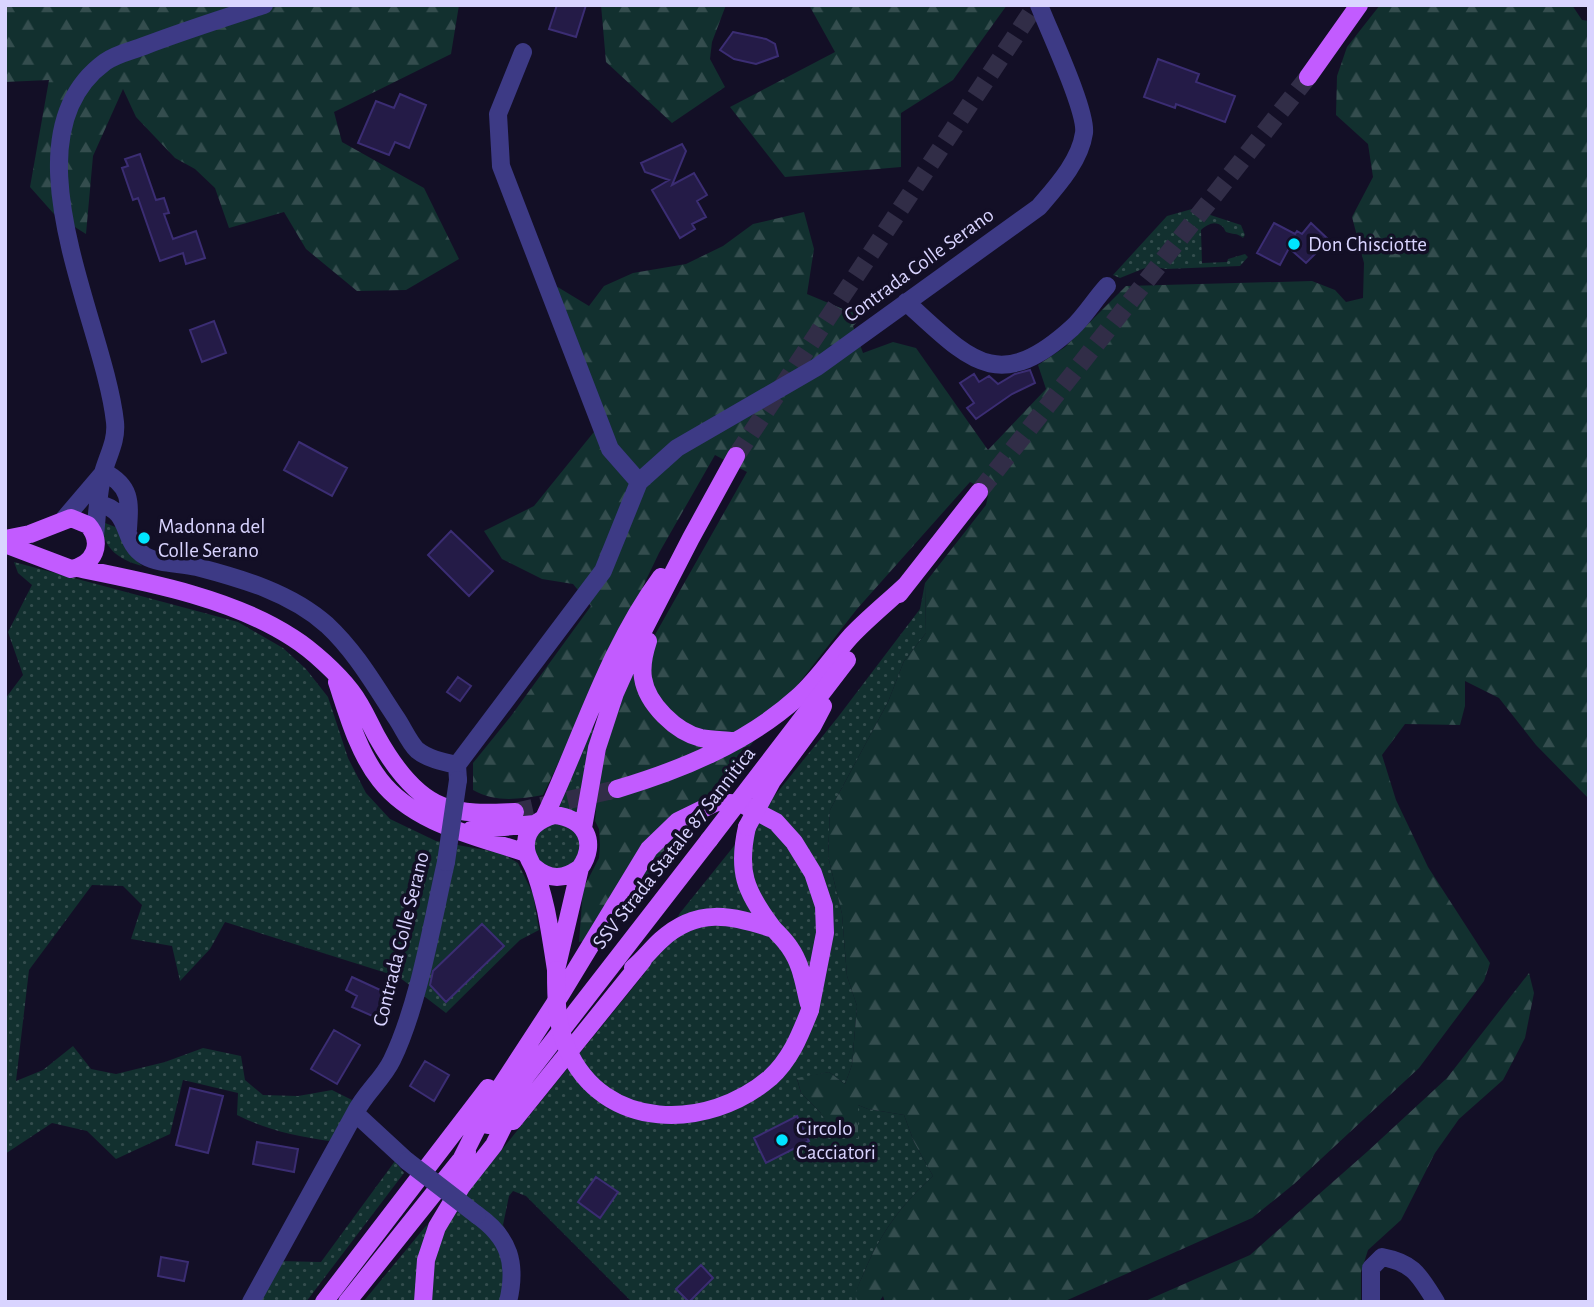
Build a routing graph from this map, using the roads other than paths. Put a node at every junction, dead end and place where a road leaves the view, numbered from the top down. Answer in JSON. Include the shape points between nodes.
{"nodes":[{"id":1,"x":264,"y":5,"type":"edge"},
{"id":2,"x":1039,"y":5,"type":"edge"},
{"id":3,"x":1359,"y":5,"type":"edge"},
{"id":4,"x":523,"y":52,"type":"dead end"},
{"id":5,"x":1308,"y":77,"type":"tunnel mouth"},
{"id":6,"x":1107,"y":286,"type":"dead end"},
{"id":7,"x":906,"y":302,"type":"junction"},
{"id":8,"x":736,"y":456,"type":"tunnel mouth"},
{"id":9,"x":104,"y":472,"type":"junction"},
{"id":10,"x":639,"y":482,"type":"junction"},
{"id":11,"x":979,"y":492,"type":"tunnel mouth"},
{"id":12,"x":99,"y":504,"type":"junction"},
{"id":13,"x":60,"y":522,"type":"junction"},
{"id":14,"x":128,"y":529,"type":"junction"},
{"id":15,"x":691,"y":538,"type":"junction"},
{"id":16,"x":96,"y":541,"type":"junction"},
{"id":17,"x":5,"y":542,"type":"edge"},
{"id":18,"x":56,"y":564,"type":"junction"},
{"id":19,"x":77,"y":568,"type":"junction"},
{"id":20,"x":139,"y":580,"type":"junction"},
{"id":21,"x":906,"y":585,"type":"junction"},
{"id":22,"x":847,"y":660,"type":"junction"},
{"id":23,"x":335,"y":676,"type":"junction"},
{"id":24,"x":733,"y":741,"type":"junction"},
{"id":25,"x":457,"y":772,"type":"junction"},
{"id":26,"x":617,"y":789,"type":"tunnel mouth"},
{"id":27,"x":515,"y":811,"type":"tunnel mouth"},
{"id":28,"x":540,"y":821,"type":"junction"},
{"id":29,"x":583,"y":828,"type":"junction"},
{"id":30,"x":460,"y":831,"type":"junction"},
{"id":31,"x":530,"y":860,"type":"junction"},
{"id":32,"x":580,"y":868,"type":"junction"},
{"id":33,"x":774,"y":929,"type":"junction"},
{"id":34,"x":643,"y":960,"type":"junction"},
{"id":35,"x":556,"y":970,"type":"junction"},
{"id":36,"x":561,"y":994,"type":"junction"},
{"id":37,"x":810,"y":1010,"type":"junction"},
{"id":38,"x":573,"y":1015,"type":"junction"},
{"id":39,"x":533,"y":1066,"type":"junction"},
{"id":40,"x":355,"y":1113,"type":"junction"},
{"id":41,"x":494,"y":1145,"type":"junction"},
{"id":42,"x":461,"y":1160,"type":"junction"},
{"id":43,"x":403,"y":1230,"type":"junction"},
{"id":44,"x":251,"y":1302,"type":"edge"},
{"id":45,"x":324,"y":1302,"type":"edge"},
{"id":46,"x":333,"y":1302,"type":"edge"},
{"id":47,"x":347,"y":1302,"type":"edge"},
{"id":48,"x":423,"y":1302,"type":"edge"},
{"id":49,"x":508,"y":1302,"type":"edge"},
{"id":50,"x":1371,"y":1302,"type":"edge"},
{"id":51,"x":1436,"y":1302,"type":"edge"}],
"edges":[{"from":1,"to":9,"type":"street","via":[[107,60],[88,77],[65,113],[58,145],[58,182],[115,424]]},
{"from":2,"to":7,"type":"street","name":"Contrada Colle Serano","via":[[1081,111],[1085,131],[1080,147],[1062,180],[1040,206]]},
{"from":3,"to":5,"type":"main road"},
{"from":4,"to":10,"type":"street","via":[[498,114],[501,166],[610,449]]},
{"from":6,"to":7,"type":"street","via":[[1075,326],[1046,348],[1027,361],[1001,366],[968,353]]},
{"from":7,"to":10,"type":"street","name":"Contrada Colle Serano","via":[[817,368],[677,448]]},
{"from":8,"to":15,"type":"main road"},
{"from":9,"to":12,"type":"street"},
{"from":9,"to":13,"type":"street"},
{"from":9,"to":14,"type":"street","via":[[123,486]]},
{"from":10,"to":25,"type":"street","name":"Contrada Colle Serano","via":[[603,572]]},
{"from":11,"to":21,"type":"main road","name":"SSV Strada Statale 87 Sannitica"},
{"from":12,"to":14,"type":"street","via":[[116,510]]},
{"from":12,"to":16,"type":"street"},
{"from":13,"to":16,"type":"main road","via":[[83,521]]},
{"from":13,"to":17,"type":"main road"},
{"from":13,"to":18,"type":"main road","via":[[48,533],[46,544]]},
{"from":14,"to":25,"type":"street","via":[[132,544],[150,559],[269,589],[301,605],[363,664],[416,749]]},
{"from":15,"to":24,"type":"main road","via":[[685,567],[647,642],[643,680],[656,706],[676,727],[699,738]]},
{"from":15,"to":28,"type":"main road","via":[[646,598],[617,652]]},
{"from":15,"to":29,"type":"main road","via":[[615,693],[597,748]]},
{"from":16,"to":19,"type":"main road","via":[[90,560]]},
{"from":16,"to":20,"type":"main road","via":[[122,571]]},
{"from":17,"to":18,"type":"main road"},
{"from":18,"to":19,"type":"main road"},
{"from":19,"to":20,"type":"main road"},
{"from":20,"to":23,"type":"main road","via":[[265,622],[318,657]]},
{"from":21,"to":22,"type":"main road","name":"SSV Strada Statale 87 Sannitica"},
{"from":21,"to":24,"type":"main road","via":[[799,696],[764,725]]},
{"from":22,"to":33,"type":"main road","bridge":true,"via":[[812,727],[772,781],[747,827],[743,874]]},
{"from":22,"to":38,"type":"main road","name":"SSV Strada Statale 87 Sannitica","bridge":true},
{"from":23,"to":27,"type":"main road","via":[[350,690],[379,740],[419,790],[441,805],[477,814]]},
{"from":23,"to":30,"type":"main road","via":[[352,726],[379,779],[399,801]]},
{"from":24,"to":26,"type":"main road","via":[[660,776]]},
{"from":25,"to":40,"type":"street","name":"Contrada Colle Serano","bridge":true,"via":[[446,862],[413,1002],[391,1061]]},
{"from":28,"to":29,"type":"main road","via":[[565,816]]},
{"from":28,"to":30,"type":"main road"},
{"from":28,"to":31,"type":"main road","via":[[527,837]]},
{"from":29,"to":32,"type":"main road","via":[[588,844]]},
{"from":30,"to":31,"type":"main road"},
{"from":31,"to":32,"type":"main road","via":[[541,874],[562,877]]},
{"from":31,"to":35,"type":"main road","via":[[546,910]]},
{"from":32,"to":35,"type":"main road"},
{"from":33,"to":34,"type":"main road","via":[[713,915],[681,924]]},
{"from":33,"to":37,"type":"main road","via":[[801,968]]},
{"from":34,"to":38,"type":"main road"},
{"from":34,"to":41,"type":"main road"},
{"from":35,"to":37,"type":"main road","bridge":true,"via":[[560,1026],[578,1069],[598,1091],[625,1108],[648,1114],[702,1112],[734,1101],[770,1077],[796,1048]]},
{"from":36,"to":37,"type":"main road","via":[[649,849],[678,821],[717,802],[741,804],[776,822],[813,873],[824,906],[825,933]]},
{"from":36,"to":42,"type":"main road","via":[[488,1106]]},
{"from":36,"to":45,"type":"main road"},
{"from":38,"to":39,"type":"main road","name":"SSV Strada Statale 87 Sannitica"},
{"from":39,"to":41,"type":"main road"},
{"from":39,"to":42,"type":"main road","name":"SSV Strada Statale 87 Sannitica"},
{"from":40,"to":44,"type":"street","name":"Contrada Colle Serano"},
{"from":40,"to":49,"type":"street","bridge":true,"via":[[407,1161],[493,1226],[511,1259]]},
{"from":41,"to":48,"type":"main road","via":[[437,1227],[426,1260]]},
{"from":42,"to":43,"type":"main road","name":"SSV Strada Statale 87 Sannitica"},
{"from":43,"to":46,"type":"main road"},
{"from":43,"to":47,"type":"main road"},
{"from":50,"to":51,"type":"street","via":[[1371,1268],[1382,1257],[1416,1270]]}]}
